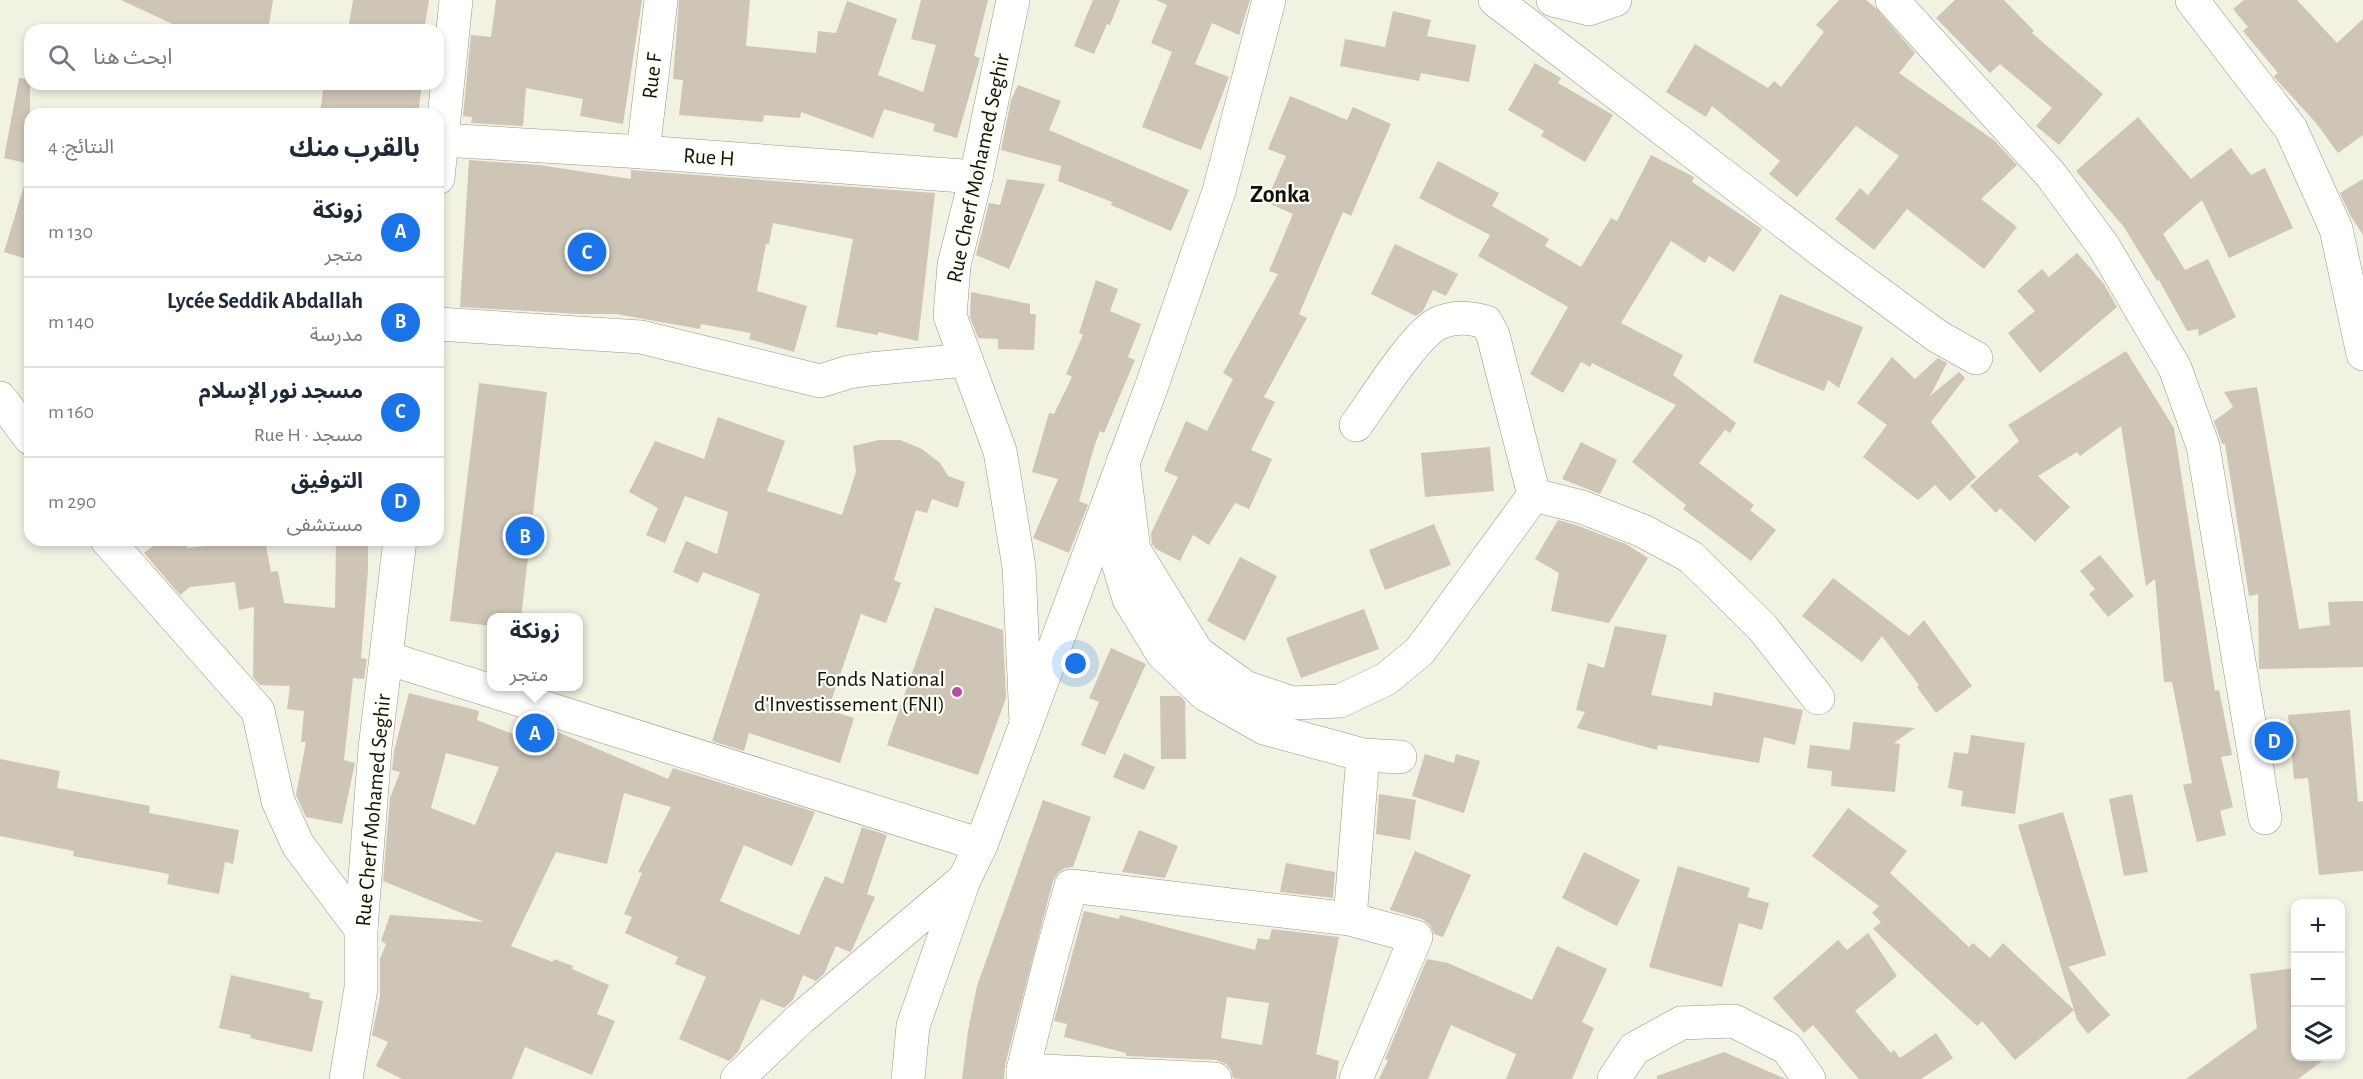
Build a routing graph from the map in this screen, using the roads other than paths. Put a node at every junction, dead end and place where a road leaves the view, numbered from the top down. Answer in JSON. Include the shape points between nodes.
{"nodes":[{"id":1,"x":456,"y":0,"type":"edge"},
{"id":2,"x":661,"y":0,"type":"edge"},
{"id":3,"x":1013,"y":0,"type":"edge"},
{"id":4,"x":1269,"y":0,"type":"edge"},
{"id":5,"x":1495,"y":0,"type":"edge"},
{"id":6,"x":1553,"y":0,"type":"edge"},
{"id":7,"x":1615,"y":0,"type":"edge"},
{"id":8,"x":1892,"y":0,"type":"edge"},
{"id":9,"x":2192,"y":0,"type":"edge"},
{"id":10,"x":444,"y":120,"type":"edge"},
{"id":11,"x":444,"y":140,"type":"edge"},
{"id":12,"x":643,"y":152,"type":"junction"},
{"id":13,"x":976,"y":177,"type":"junction"},
{"id":14,"x":444,"y":324,"type":"edge"},
{"id":15,"x":2363,"y":354,"type":"edge"},
{"id":16,"x":1976,"y":358,"type":"dead end"},
{"id":17,"x":966,"y":360,"type":"junction"},
{"id":18,"x":0,"y":398,"type":"edge"},
{"id":19,"x":1356,"y":424,"type":"dead end"},
{"id":20,"x":24,"y":430,"type":"edge"},
{"id":21,"x":1123,"y":462,"type":"junction"},
{"id":22,"x":1534,"y":495,"type":"junction"},
{"id":23,"x":1103,"y":515,"type":"junction"},
{"id":24,"x":112,"y":546,"type":"edge"},
{"id":25,"x":399,"y":546,"type":"edge"},
{"id":26,"x":387,"y":658,"type":"junction"},
{"id":27,"x":487,"y":689,"type":"edge"},
{"id":28,"x":492,"y":691,"type":"edge"},
{"id":29,"x":1818,"y":698,"type":"dead end"},
{"id":30,"x":1026,"y":722,"type":"junction"},
{"id":31,"x":1364,"y":755,"type":"junction"},
{"id":32,"x":1400,"y":757,"type":"dead end"},
{"id":33,"x":2265,"y":818,"type":"dead end"},
{"id":34,"x":981,"y":845,"type":"junction"},
{"id":35,"x":964,"y":880,"type":"junction"},
{"id":36,"x":1350,"y":919,"type":"junction"},
{"id":37,"x":361,"y":929,"type":"junction"},
{"id":38,"x":1023,"y":1075,"type":"edge"},
{"id":39,"x":346,"y":1079,"type":"edge"},
{"id":40,"x":737,"y":1079,"type":"edge"},
{"id":41,"x":908,"y":1079,"type":"edge"},
{"id":42,"x":1215,"y":1079,"type":"edge"},
{"id":43,"x":1356,"y":1079,"type":"edge"},
{"id":44,"x":1614,"y":1079,"type":"edge"},
{"id":45,"x":1809,"y":1079,"type":"edge"}],
"edges":[{"from":1,"to":10,"type":"street"},
{"from":2,"to":12,"type":"street","name":"Rue F"},
{"from":3,"to":13,"type":"street","name":"Rue Cherf Mohamed Seghir"},
{"from":4,"to":21,"type":"street","via":[[1219,190]]},
{"from":5,"to":16,"type":"street","via":[[1831,258],[1937,336]]},
{"from":6,"to":7,"type":"street","via":[[1589,9]]},
{"from":8,"to":33,"type":"street","via":[[2051,175],[2104,247],[2175,368],[2203,446]]},
{"from":9,"to":15,"type":"street","via":[[2291,129],[2336,229]]},
{"from":11,"to":12,"type":"street","name":"Rue H"},
{"from":12,"to":13,"type":"street","name":"Rue H"},
{"from":13,"to":17,"type":"street","name":"Rue Cherf Mohamed Seghir","via":[[954,266],[950,316]]},
{"from":14,"to":17,"type":"street","via":[[641,337],[820,381],[849,372]]},
{"from":17,"to":30,"type":"street","name":"Rue Cherf Mohamed Seghir","via":[[1000,451],[1019,567]]},
{"from":18,"to":20,"type":"street"},
{"from":19,"to":22,"type":"street","via":[[1421,336],[1440,322],[1468,317],[1486,322],[1493,335]]},
{"from":21,"to":22,"type":"street","via":[[1134,550],[1197,651],[1245,687],[1292,704],[1341,702],[1386,679],[1420,651]]},
{"from":21,"to":23,"type":"street"},
{"from":22,"to":29,"type":"street","via":[[1582,507],[1643,531],[1691,557],[1762,627]]},
{"from":23,"to":30,"type":"street"},
{"from":23,"to":31,"type":"street","via":[[1129,599],[1162,653],[1206,695],[1264,728]]},
{"from":24,"to":37,"type":"street","via":[[258,711],[279,801],[298,845]]},
{"from":25,"to":26,"type":"street","name":"Rue Cherf Mohamed Seghir"},
{"from":26,"to":27,"type":"street"},
{"from":26,"to":37,"type":"street","name":"Rue Cherf Mohamed Seghir","via":[[375,748]]},
{"from":28,"to":34,"type":"street"},
{"from":30,"to":34,"type":"street"},
{"from":31,"to":32,"type":"street"},
{"from":31,"to":36,"type":"street"},
{"from":34,"to":35,"type":"street"},
{"from":35,"to":40,"type":"street","via":[[800,1018]]},
{"from":35,"to":41,"type":"street","via":[[913,1026]]},
{"from":36,"to":38,"type":"street","via":[[1071,885]]},
{"from":36,"to":43,"type":"street","via":[[1416,937]]},
{"from":37,"to":39,"type":"street","name":"Rue Cherf Mohamed Seghir","via":[[361,988]]},
{"from":38,"to":42,"type":"street"},
{"from":44,"to":45,"type":"street","via":[[1634,1050],[1681,1023],[1734,1021],[1787,1048]]}]}
